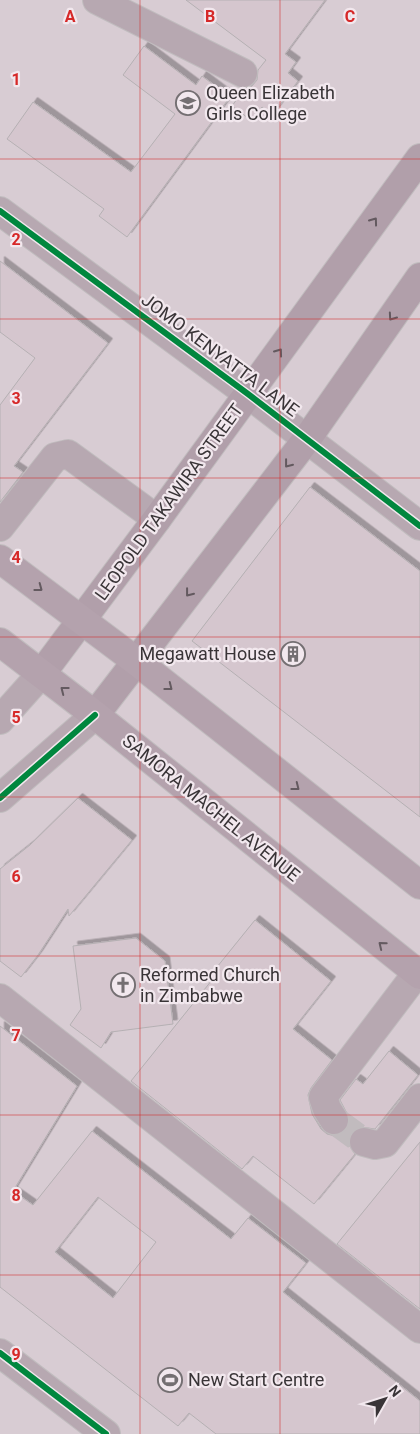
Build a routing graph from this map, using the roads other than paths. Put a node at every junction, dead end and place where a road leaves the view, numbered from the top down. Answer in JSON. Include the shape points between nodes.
{"nodes":[{"id":1,"x":98,"y":0,"type":"edge"},
{"id":2,"x":243,"y":73,"type":"dead end"},
{"id":3,"x":420,"y":158,"type":"edge"},
{"id":4,"x":0,"y":211,"type":"edge"},
{"id":5,"x":420,"y":277,"type":"edge"},
{"id":6,"x":248,"y":394,"type":"junction"},
{"id":7,"x":307,"y":439,"type":"junction"},
{"id":8,"x":157,"y":519,"type":"junction"},
{"id":9,"x":420,"y":526,"type":"edge"},
{"id":10,"x":0,"y":527,"type":"edge"},
{"id":11,"x":0,"y":559,"type":"edge"},
{"id":12,"x":82,"y":620,"type":"junction"},
{"id":13,"x":0,"y":642,"type":"edge"},
{"id":14,"x":136,"y":661,"type":"junction"},
{"id":15,"x":42,"y":673,"type":"junction"},
{"id":16,"x":95,"y":715,"type":"junction"},
{"id":17,"x":0,"y":720,"type":"edge"},
{"id":18,"x":0,"y":798,"type":"edge"},
{"id":19,"x":420,"y":885,"type":"edge"},
{"id":20,"x":418,"y":974,"type":"edge"},
{"id":21,"x":0,"y":998,"type":"edge"},
{"id":22,"x":420,"y":1098,"type":"edge"},
{"id":23,"x":334,"y":1120,"type":"tunnel mouth"},
{"id":24,"x":364,"y":1142,"type":"tunnel mouth"},
{"id":25,"x":420,"y":1329,"type":"edge"},
{"id":26,"x":0,"y":1353,"type":"edge"},
{"id":27,"x":106,"y":1434,"type":"edge"}],
"edges":[{"from":1,"to":2,"type":"street"},
{"from":6,"to":3,"type":"main road","name":"LEOPOLD TAKAWIRA STREET","one_way":true},
{"from":4,"to":6,"type":"street","name":"JOMO KENYATTA LANE"},
{"from":5,"to":7,"type":"main road","one_way":true},
{"from":6,"to":7,"type":"street","name":"JOMO KENYATTA LANE"},
{"from":6,"to":8,"type":"main road","name":"LEOPOLD TAKAWIRA STREET"},
{"from":7,"to":9,"type":"street","name":"JOMO KENYATTA LANE"},
{"from":7,"to":14,"type":"main road","one_way":true},
{"from":8,"to":10,"type":"street","via":[[68,454],[55,457]]},
{"from":8,"to":12,"type":"main road","name":"LEOPOLD TAKAWIRA STREET"},
{"from":11,"to":12,"type":"highway","one_way":true},
{"from":12,"to":14,"type":"highway"},
{"from":12,"to":15,"type":"main road","name":"LEOPOLD TAKAWIRA STREET"},
{"from":13,"to":15,"type":"highway","name":"SAMORA MACHEL AVENUE"},
{"from":14,"to":16,"type":"main road"},
{"from":14,"to":19,"type":"highway","one_way":true},
{"from":16,"to":15,"type":"highway","name":"SAMORA MACHEL AVENUE","one_way":true},
{"from":15,"to":17,"type":"street","name":"LEOPOLD TAKAWIRA STREET"},
{"from":16,"to":18,"type":"street"},
{"from":20,"to":16,"type":"highway","name":"SAMORA MACHEL AVENUE","one_way":true},
{"from":20,"to":23,"type":"street","via":[[322,1097]]},
{"from":21,"to":25,"type":"street"},
{"from":22,"to":24,"type":"street","via":[[384,1143]]},
{"from":26,"to":27,"type":"street"}]}
